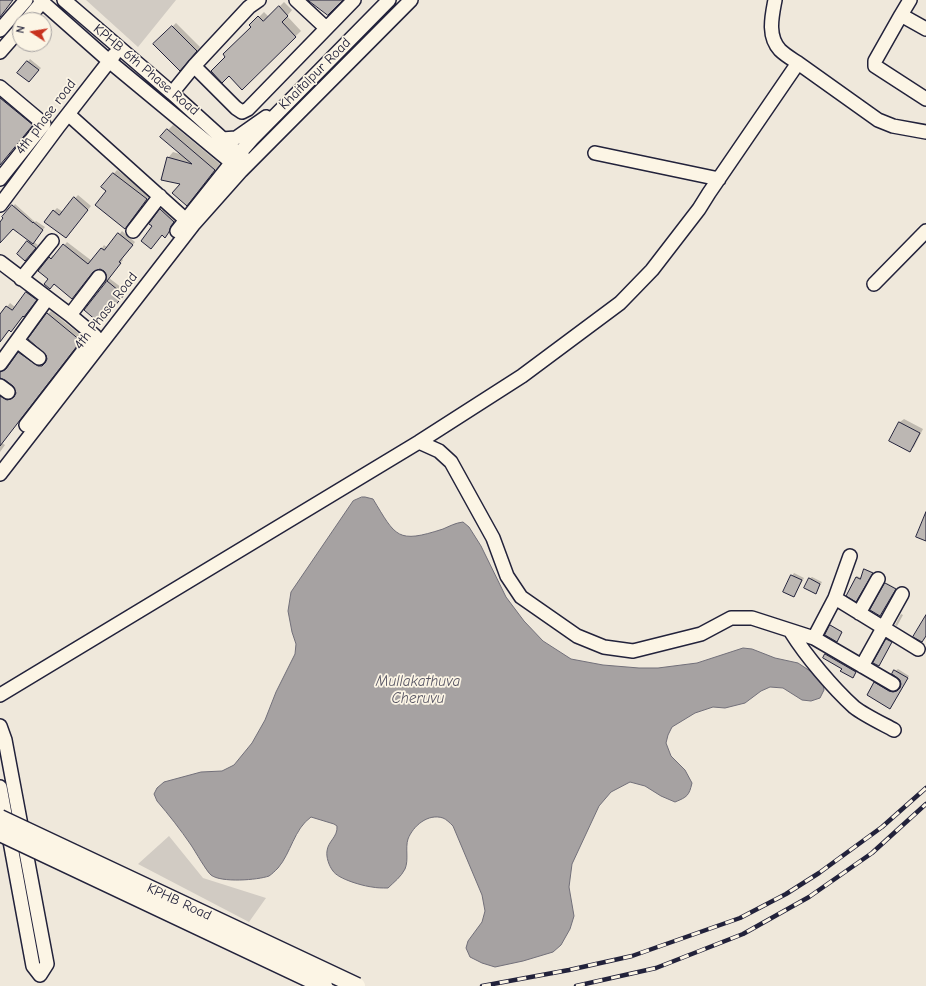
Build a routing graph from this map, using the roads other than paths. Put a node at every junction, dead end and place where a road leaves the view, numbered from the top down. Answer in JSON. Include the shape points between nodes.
{"nodes":[{"id":1,"x":26,"y":0,"type":"edge"},
{"id":2,"x":64,"y":0,"type":"edge"},
{"id":3,"x":296,"y":0,"type":"edge"},
{"id":4,"x":354,"y":0,"type":"edge"},
{"id":5,"x":390,"y":0,"type":"edge"},
{"id":6,"x":411,"y":0,"type":"edge"},
{"id":7,"x":775,"y":0,"type":"edge"},
{"id":8,"x":910,"y":0,"type":"edge"},
{"id":9,"x":41,"y":1,"type":"edge"},
{"id":10,"x":249,"y":2,"type":"edge"},
{"id":11,"x":33,"y":12,"type":"edge"},
{"id":12,"x":901,"y":15,"type":"junction"},
{"id":13,"x":326,"y":28,"type":"junction"},
{"id":14,"x":926,"y":29,"type":"edge"},
{"id":15,"x":0,"y":30,"type":"edge"},
{"id":16,"x":12,"y":38,"type":"edge"},
{"id":17,"x":120,"y":48,"type":"junction"},
{"id":18,"x":0,"y":52,"type":"edge"},
{"id":19,"x":109,"y":61,"type":"junction"},
{"id":20,"x":798,"y":63,"type":"junction"},
{"id":21,"x":194,"y":66,"type":"junction"},
{"id":22,"x":0,"y":87,"type":"edge"},
{"id":23,"x":172,"y":93,"type":"junction"},
{"id":24,"x":926,"y":99,"type":"edge"},
{"id":25,"x":282,"y":109,"type":"junction"},
{"id":26,"x":68,"y":114,"type":"junction"},
{"id":27,"x":926,"y":132,"type":"edge"},
{"id":28,"x":222,"y":139,"type":"junction"},
{"id":29,"x":595,"y":152,"type":"dead end"},
{"id":30,"x":240,"y":163,"type":"junction"},
{"id":31,"x":0,"y":179,"type":"edge"},
{"id":32,"x":720,"y":179,"type":"junction"},
{"id":33,"x":160,"y":196,"type":"junction"},
{"id":34,"x":0,"y":205,"type":"edge"},
{"id":35,"x":186,"y":220,"type":"junction"},
{"id":36,"x":133,"y":230,"type":"dead end"},
{"id":37,"x":926,"y":231,"type":"edge"},
{"id":38,"x":52,"y":241,"type":"dead end"},
{"id":39,"x":0,"y":262,"type":"edge"},
{"id":40,"x":99,"y":277,"type":"dead end"},
{"id":41,"x":21,"y":279,"type":"junction"},
{"id":42,"x":874,"y":284,"type":"dead end"},
{"id":43,"x":48,"y":299,"type":"junction"},
{"id":44,"x":70,"y":315,"type":"junction"},
{"id":45,"x":95,"y":336,"type":"junction"},
{"id":46,"x":17,"y":341,"type":"junction"},
{"id":47,"x":39,"y":358,"type":"dead end"},
{"id":48,"x":0,"y":364,"type":"edge"},
{"id":49,"x":419,"y":442,"type":"junction"},
{"id":50,"x":0,"y":460,"type":"edge"},
{"id":51,"x":0,"y":474,"type":"edge"},
{"id":52,"x":850,"y":556,"type":"dead end"},
{"id":53,"x":878,"y":579,"type":"dead end"},
{"id":54,"x":902,"y":594,"type":"dead end"},
{"id":55,"x":835,"y":598,"type":"junction"},
{"id":56,"x":859,"y":613,"type":"junction"},
{"id":57,"x":883,"y":628,"type":"junction"},
{"id":58,"x":791,"y":632,"type":"junction"},
{"id":59,"x":814,"y":638,"type":"junction"},
{"id":60,"x":918,"y":649,"type":"dead end"},
{"id":61,"x":862,"y":666,"type":"junction"},
{"id":62,"x":893,"y":684,"type":"dead end"},
{"id":63,"x":0,"y":695,"type":"edge"},
{"id":64,"x":0,"y":726,"type":"edge"},
{"id":65,"x":894,"y":730,"type":"dead end"},
{"id":66,"x":0,"y":787,"type":"edge"},
{"id":67,"x":1,"y":809,"type":"edge"},
{"id":68,"x":18,"y":811,"type":"junction"},
{"id":69,"x":0,"y":833,"type":"edge"},
{"id":70,"x":324,"y":986,"type":"edge"},
{"id":71,"x":357,"y":986,"type":"edge"}],
"edges":[{"from":1,"to":15,"type":"street"},
{"from":2,"to":17,"type":"street","name":"KPHB 6th Phase Road"},
{"from":3,"to":13,"type":"street"},
{"from":4,"to":13,"type":"street"},
{"from":5,"to":25,"type":"street","name":"Khaitalpur Road"},
{"from":6,"to":30,"type":"street","name":"Khaitalpur Road"},
{"from":7,"to":20,"type":"street","via":[[771,21],[774,42],[780,50]]},
{"from":8,"to":12,"type":"street"},
{"from":9,"to":11,"type":"street"},
{"from":9,"to":19,"type":"street","name":"KPHB 6th Phase Road"},
{"from":10,"to":21,"type":"street"},
{"from":12,"to":14,"type":"street"},
{"from":12,"to":24,"type":"street","via":[[875,61],[875,66]]},
{"from":13,"to":21,"type":"street","via":[[248,109],[242,112]]},
{"from":16,"to":18,"type":"street"},
{"from":17,"to":19,"type":"street","name":"4th phase road"},
{"from":17,"to":23,"type":"street","name":"KPHB 6th Phase Road"},
{"from":19,"to":26,"type":"street","name":"4th phase road"},
{"from":19,"to":30,"type":"street","name":"KPHB 6th Phase Road"},
{"from":20,"to":27,"type":"street","via":[[878,120],[893,126]]},
{"from":20,"to":32,"type":"street"},
{"from":21,"to":23,"type":"street"},
{"from":22,"to":31,"type":"street","via":[[44,124]]},
{"from":23,"to":28,"type":"street","name":"KPHB 6th Phase Road"},
{"from":25,"to":28,"type":"street","via":[[268,115],[236,138]]},
{"from":25,"to":30,"type":"street","name":"Khaitalpur Road"},
{"from":26,"to":33,"type":"street"},
{"from":26,"to":34,"type":"street","name":"4th phase road"},
{"from":28,"to":30,"type":"street","name":"KPHB 6th Phase Road"},
{"from":29,"to":32,"type":"street"},
{"from":30,"to":35,"type":"street","name":"4th Phase Road"},
{"from":30,"to":51,"type":"street","name":"4th Phase Road"},
{"from":32,"to":49,"type":"street","via":[[652,270],[620,303],[522,376]]},
{"from":33,"to":35,"type":"street"},
{"from":33,"to":36,"type":"street"},
{"from":35,"to":45,"type":"street","name":"4th Phase Road"},
{"from":37,"to":42,"type":"street"},
{"from":38,"to":41,"type":"street"},
{"from":39,"to":41,"type":"street"},
{"from":40,"to":44,"type":"street"},
{"from":41,"to":43,"type":"street"},
{"from":43,"to":44,"type":"street"},
{"from":43,"to":46,"type":"street"},
{"from":44,"to":45,"type":"street"},
{"from":45,"to":50,"type":"street","name":"4th Phase Road"},
{"from":46,"to":47,"type":"street"},
{"from":46,"to":48,"type":"street"},
{"from":49,"to":58,"type":"street","via":[[439,451],[451,462],[493,538],[506,576],[521,597],[577,636],[604,647],[633,651],[701,634],[731,618],[752,618]]},
{"from":49,"to":63,"type":"street"},
{"from":52,"to":55,"type":"street"},
{"from":53,"to":56,"type":"street"},
{"from":54,"to":57,"type":"street"},
{"from":55,"to":56,"type":"street"},
{"from":55,"to":59,"type":"street"},
{"from":56,"to":57,"type":"street"},
{"from":57,"to":60,"type":"street"},
{"from":57,"to":61,"type":"street"},
{"from":58,"to":59,"type":"street"},
{"from":58,"to":65,"type":"street","via":[[800,646],[855,708]]},
{"from":59,"to":61,"type":"street"},
{"from":61,"to":62,"type":"street"},
{"from":64,"to":68,"type":"street"},
{"from":66,"to":67,"type":"street"},
{"from":67,"to":68,"type":"street"},
{"from":67,"to":68,"type":"street","via":[[33,966],[40,975],[47,964]]},
{"from":67,"to":71,"type":"main road","name":"KPHB Road","bridge":true},
{"from":69,"to":70,"type":"main road","name":"KPHB Road","bridge":true}]}
